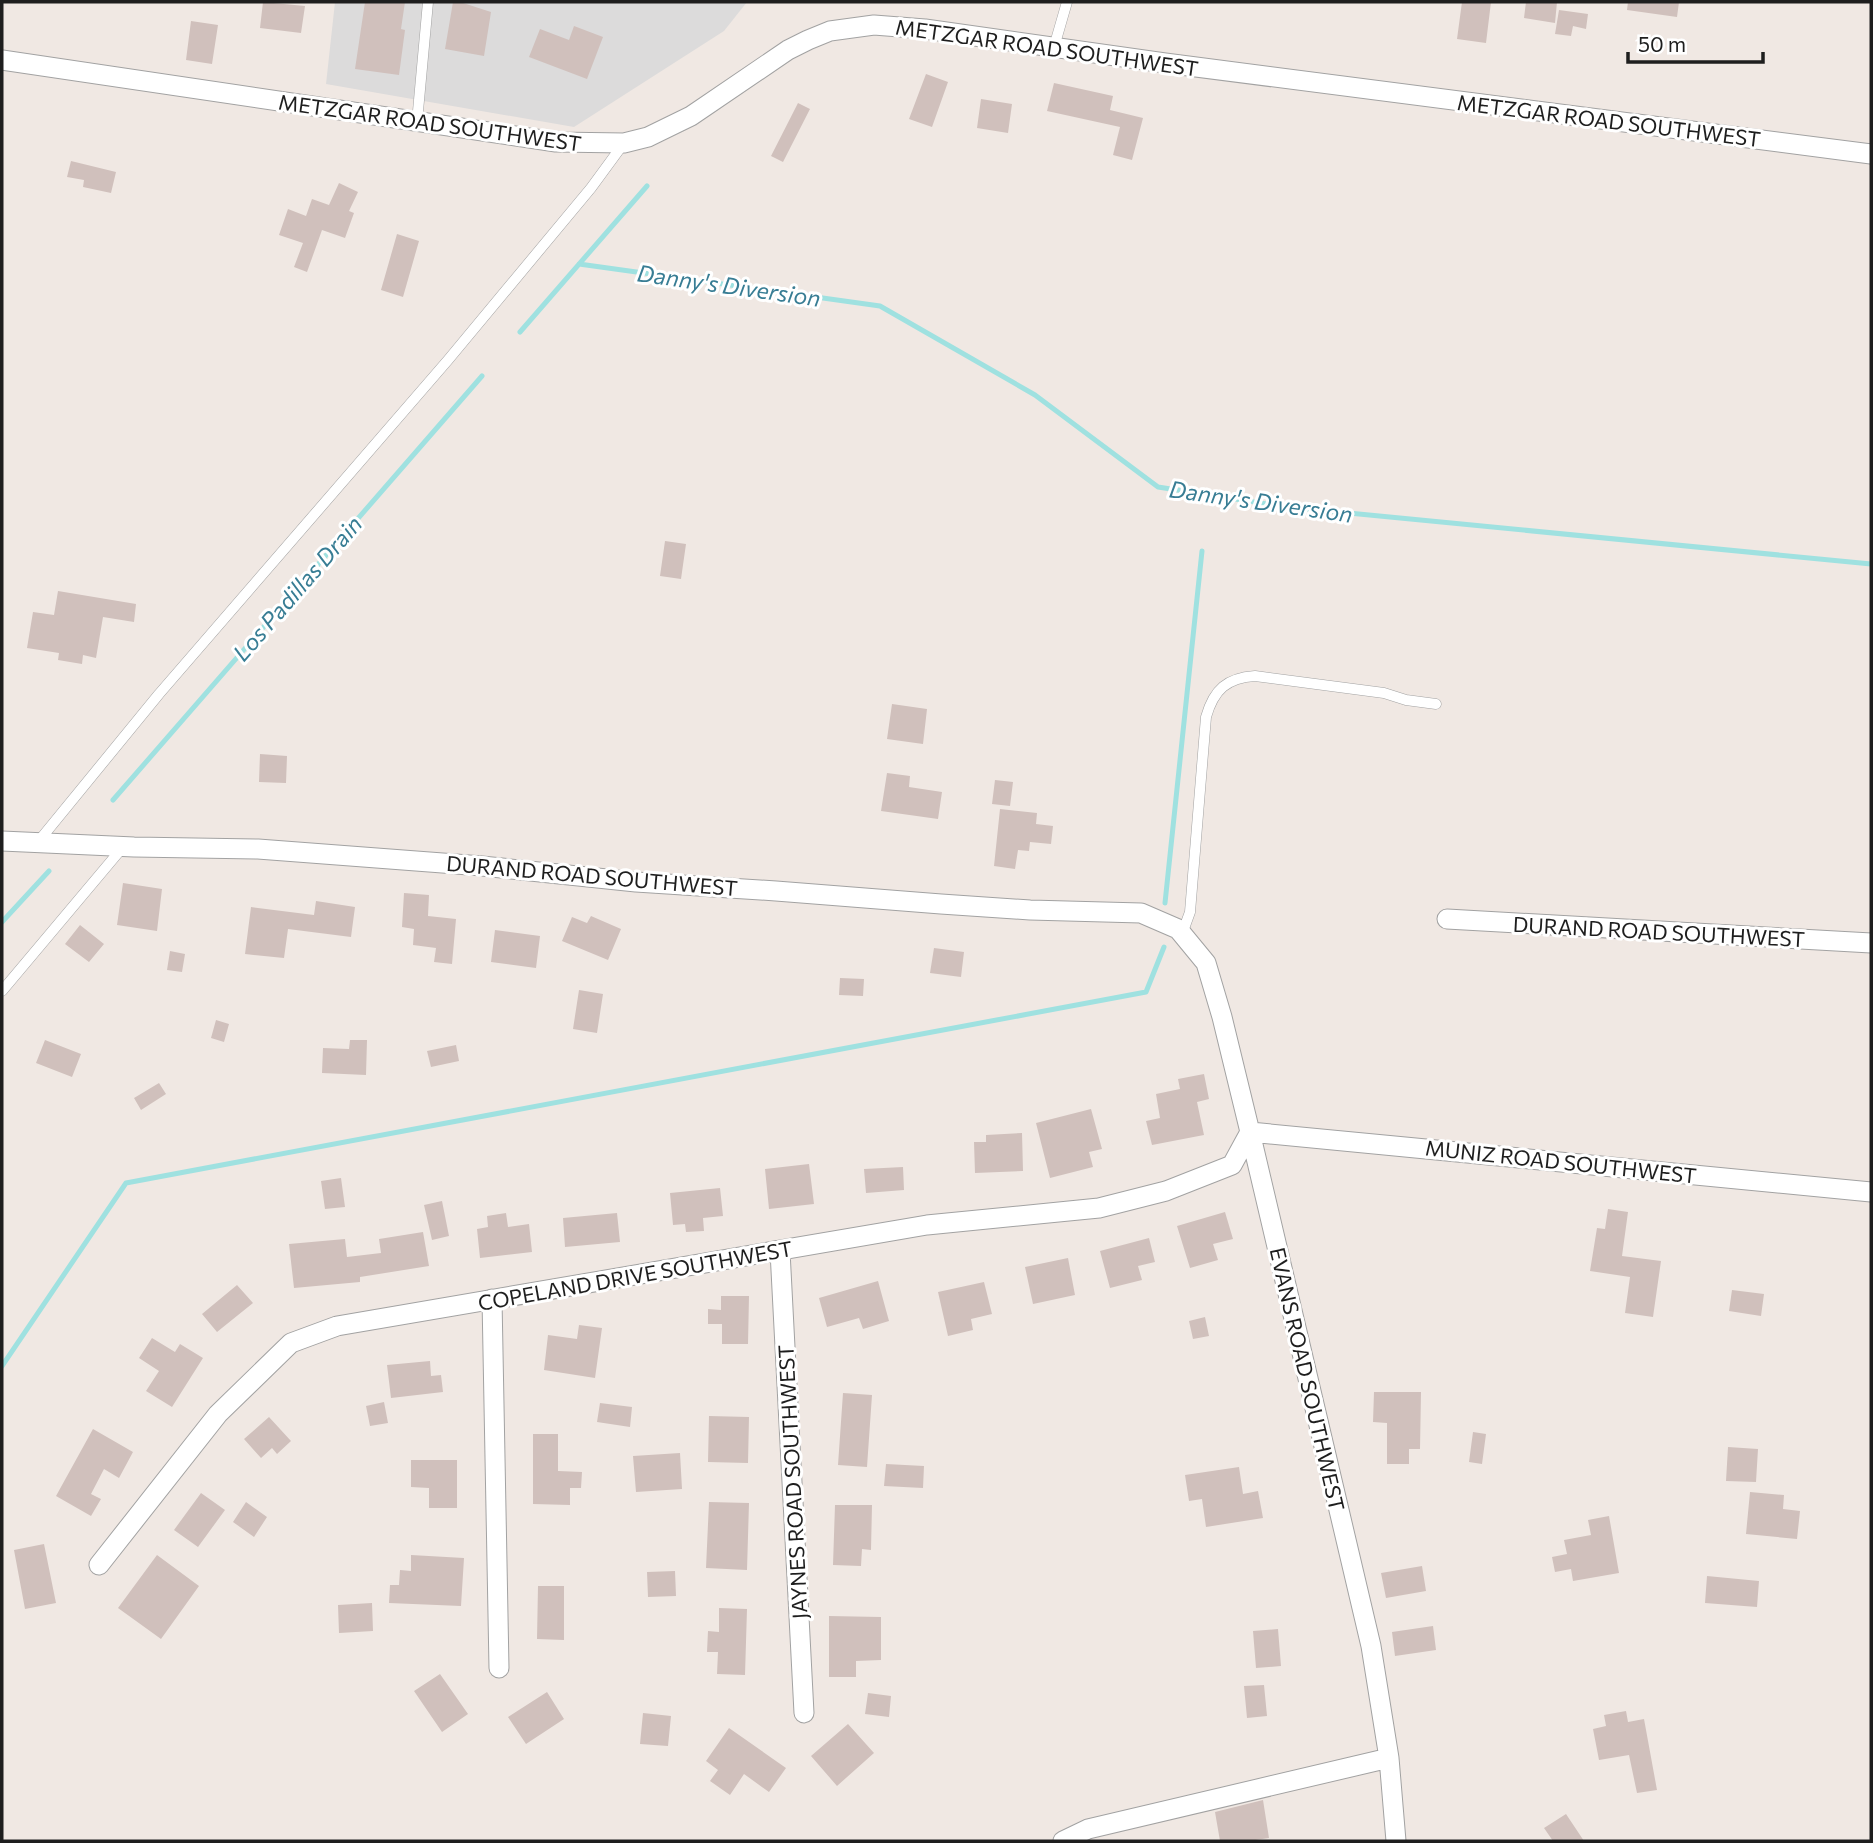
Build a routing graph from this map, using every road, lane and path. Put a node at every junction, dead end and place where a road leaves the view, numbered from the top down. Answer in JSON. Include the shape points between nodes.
{"nodes":[{"id":1,"x":428,"y":2,"type":"edge"},
{"id":2,"x":1067,"y":2,"type":"edge"},
{"id":3,"x":1054,"y":47,"type":"junction"},
{"id":4,"x":2,"y":61,"type":"edge"},
{"id":5,"x":417,"y":122,"type":"junction"},
{"id":6,"x":624,"y":143,"type":"junction"},
{"id":7,"x":1871,"y":154,"type":"edge"},
{"id":8,"x":1436,"y":704,"type":"dead end"},
{"id":9,"x":2,"y":841,"type":"edge"},
{"id":10,"x":38,"y":842,"type":"junction"},
{"id":11,"x":123,"y":846,"type":"junction"},
{"id":12,"x":1447,"y":919,"type":"dead end"},
{"id":13,"x":1180,"y":932,"type":"junction"},
{"id":14,"x":1871,"y":943,"type":"edge"},
{"id":15,"x":2,"y":991,"type":"edge"},
{"id":16,"x":1250,"y":1132,"type":"junction"},
{"id":17,"x":1871,"y":1192,"type":"edge"},
{"id":18,"x":780,"y":1251,"type":"junction"},
{"id":19,"x":492,"y":1299,"type":"junction"},
{"id":20,"x":99,"y":1565,"type":"dead end"},
{"id":21,"x":499,"y":1668,"type":"dead end"},
{"id":22,"x":804,"y":1713,"type":"dead end"},
{"id":23,"x":1389,"y":1758,"type":"junction"},
{"id":24,"x":1063,"y":1841,"type":"edge"},
{"id":25,"x":1396,"y":1841,"type":"edge"}],
"edges":[{"from":1,"to":5,"type":"lane"},
{"from":2,"to":3,"type":"lane"},
{"from":3,"to":6,"type":"street","name":"METZGAR ROAD SOUTHWEST","via":[[899,26],[840,29],[788,50],[670,128]]},
{"from":3,"to":7,"type":"street","name":"METZGAR ROAD SOUTHWEST"},
{"from":4,"to":5,"type":"street","name":"METZGAR ROAD SOUTHWEST"},
{"from":5,"to":6,"type":"street","name":"METZGAR ROAD SOUTHWEST","via":[[556,142]]},
{"from":6,"to":10,"type":"lane","via":[[448,360],[159,694]]},
{"from":8,"to":13,"type":"lane","via":[[1255,676],[1235,678],[1221,689],[1210,702],[1206,717],[1190,912]]},
{"from":9,"to":10,"type":"street","name":"DURAND ROAD SOUTHWEST"},
{"from":10,"to":11,"type":"street","name":"DURAND ROAD SOUTHWEST"},
{"from":11,"to":13,"type":"street","name":"DURAND ROAD SOUTHWEST","via":[[285,851],[636,882],[1030,910],[1142,913]]},
{"from":11,"to":15,"type":"lane"},
{"from":12,"to":14,"type":"street","name":"DURAND ROAD SOUTHWEST"},
{"from":13,"to":16,"type":"street","name":"EVANS ROAD SOUTHWEST","via":[[1206,963]]},
{"from":16,"to":17,"type":"street","name":"MUNIZ ROAD SOUTHWEST"},
{"from":16,"to":18,"type":"street","name":"COPELAND DRIVE SOUTHWEST","via":[[1232,1165],[1166,1191],[1112,1205],[927,1225]]},
{"from":16,"to":23,"type":"street","name":"EVANS ROAD SOUTHWEST","via":[[1371,1646]]},
{"from":18,"to":19,"type":"street","name":"COPELAND DRIVE SOUTHWEST"},
{"from":18,"to":22,"type":"street","name":"JAYNES ROAD SOUTHWEST"},
{"from":19,"to":20,"type":"street","name":"COPELAND DRIVE SOUTHWEST","via":[[337,1326],[291,1343],[218,1414]]},
{"from":19,"to":21,"type":"street"},
{"from":23,"to":24,"type":"street","via":[[1088,1829]]},
{"from":23,"to":25,"type":"street","name":"EVANS ROAD SOUTHWEST"}]}
